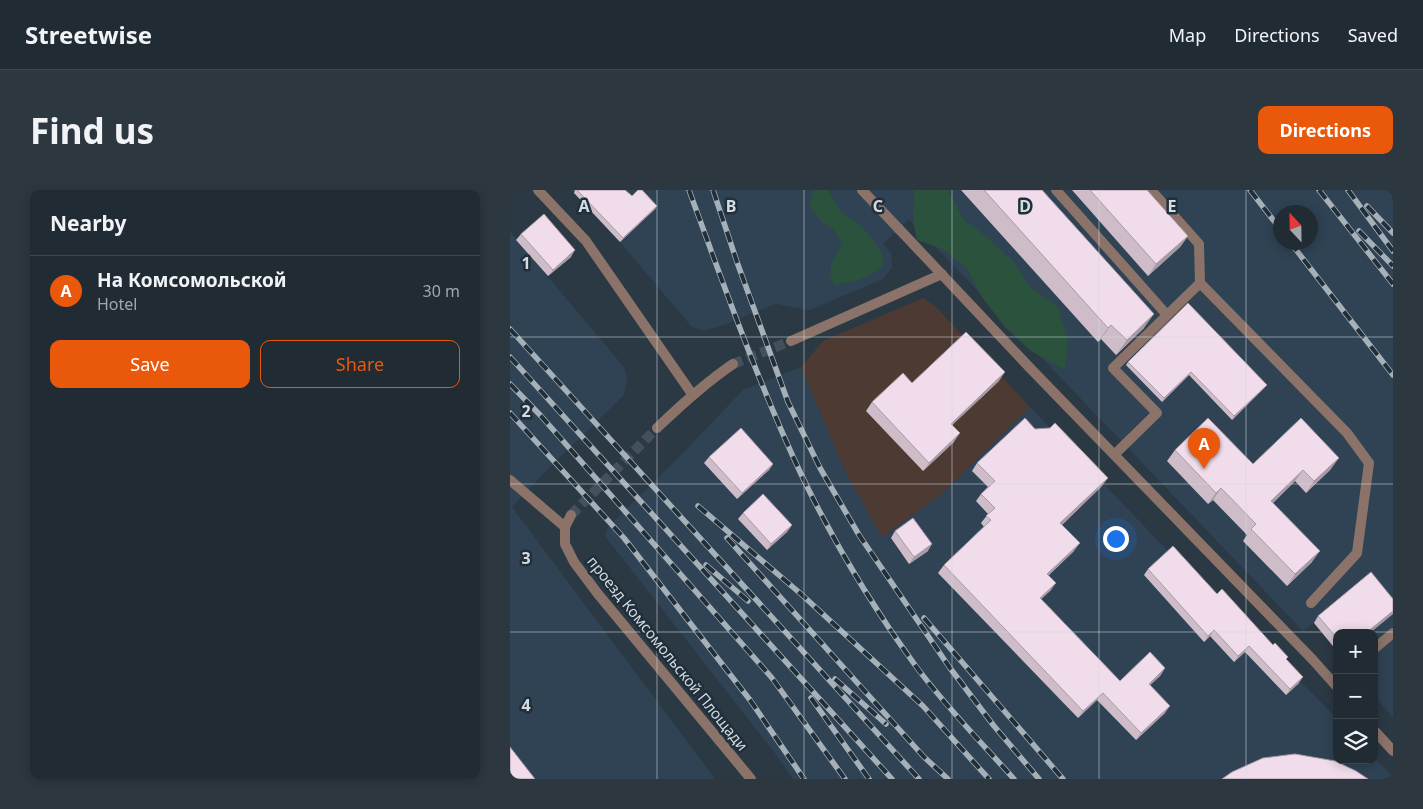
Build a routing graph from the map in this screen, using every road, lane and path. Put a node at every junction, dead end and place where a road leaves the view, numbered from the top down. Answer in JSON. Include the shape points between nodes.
{"nodes":[{"id":1,"x":538,"y":190,"type":"edge"},
{"id":2,"x":862,"y":190,"type":"edge"},
{"id":3,"x":1056,"y":190,"type":"edge"},
{"id":4,"x":1151,"y":190,"type":"edge"},
{"id":5,"x":942,"y":274,"type":"junction"},
{"id":6,"x":1200,"y":283,"type":"junction"},
{"id":7,"x":1167,"y":315,"type":"junction"},
{"id":8,"x":791,"y":341,"type":"tunnel mouth"},
{"id":9,"x":733,"y":364,"type":"tunnel mouth"},
{"id":10,"x":692,"y":394,"type":"junction"},
{"id":11,"x":657,"y":428,"type":"tunnel mouth"},
{"id":12,"x":1115,"y":454,"type":"junction"},
{"id":13,"x":510,"y":480,"type":"edge"},
{"id":14,"x":571,"y":515,"type":"tunnel mouth"},
{"id":15,"x":564,"y":527,"type":"junction"},
{"id":16,"x":1311,"y":603,"type":"dead end"},
{"id":17,"x":1393,"y":633,"type":"edge"},
{"id":18,"x":1378,"y":646,"type":"edge"},
{"id":19,"x":1333,"y":681,"type":"edge"},
{"id":20,"x":1378,"y":734,"type":"edge"},
{"id":21,"x":1393,"y":751,"type":"edge"},
{"id":22,"x":751,"y":779,"type":"edge"}],
"edges":[{"from":1,"to":10,"type":"street","via":[[586,241]]},
{"from":2,"to":5,"type":"street"},
{"from":3,"to":7,"type":"street"},
{"from":4,"to":6,"type":"street","via":[[1199,244]]},
{"from":5,"to":8,"type":"street"},
{"from":5,"to":12,"type":"street"},
{"from":6,"to":7,"type":"street"},
{"from":6,"to":16,"type":"street","via":[[1347,433],[1370,462],[1357,552]]},
{"from":7,"to":12,"type":"street","via":[[1113,368],[1157,413]]},
{"from":9,"to":10,"type":"street"},
{"from":10,"to":11,"type":"street"},
{"from":12,"to":19,"type":"street"},
{"from":13,"to":15,"type":"street"},
{"from":14,"to":15,"type":"street"},
{"from":15,"to":22,"type":"street","name":"проезд Комсомольской Площади","via":[[565,544],[574,562]]},
{"from":17,"to":18,"type":"street"},
{"from":20,"to":21,"type":"street"}]}
